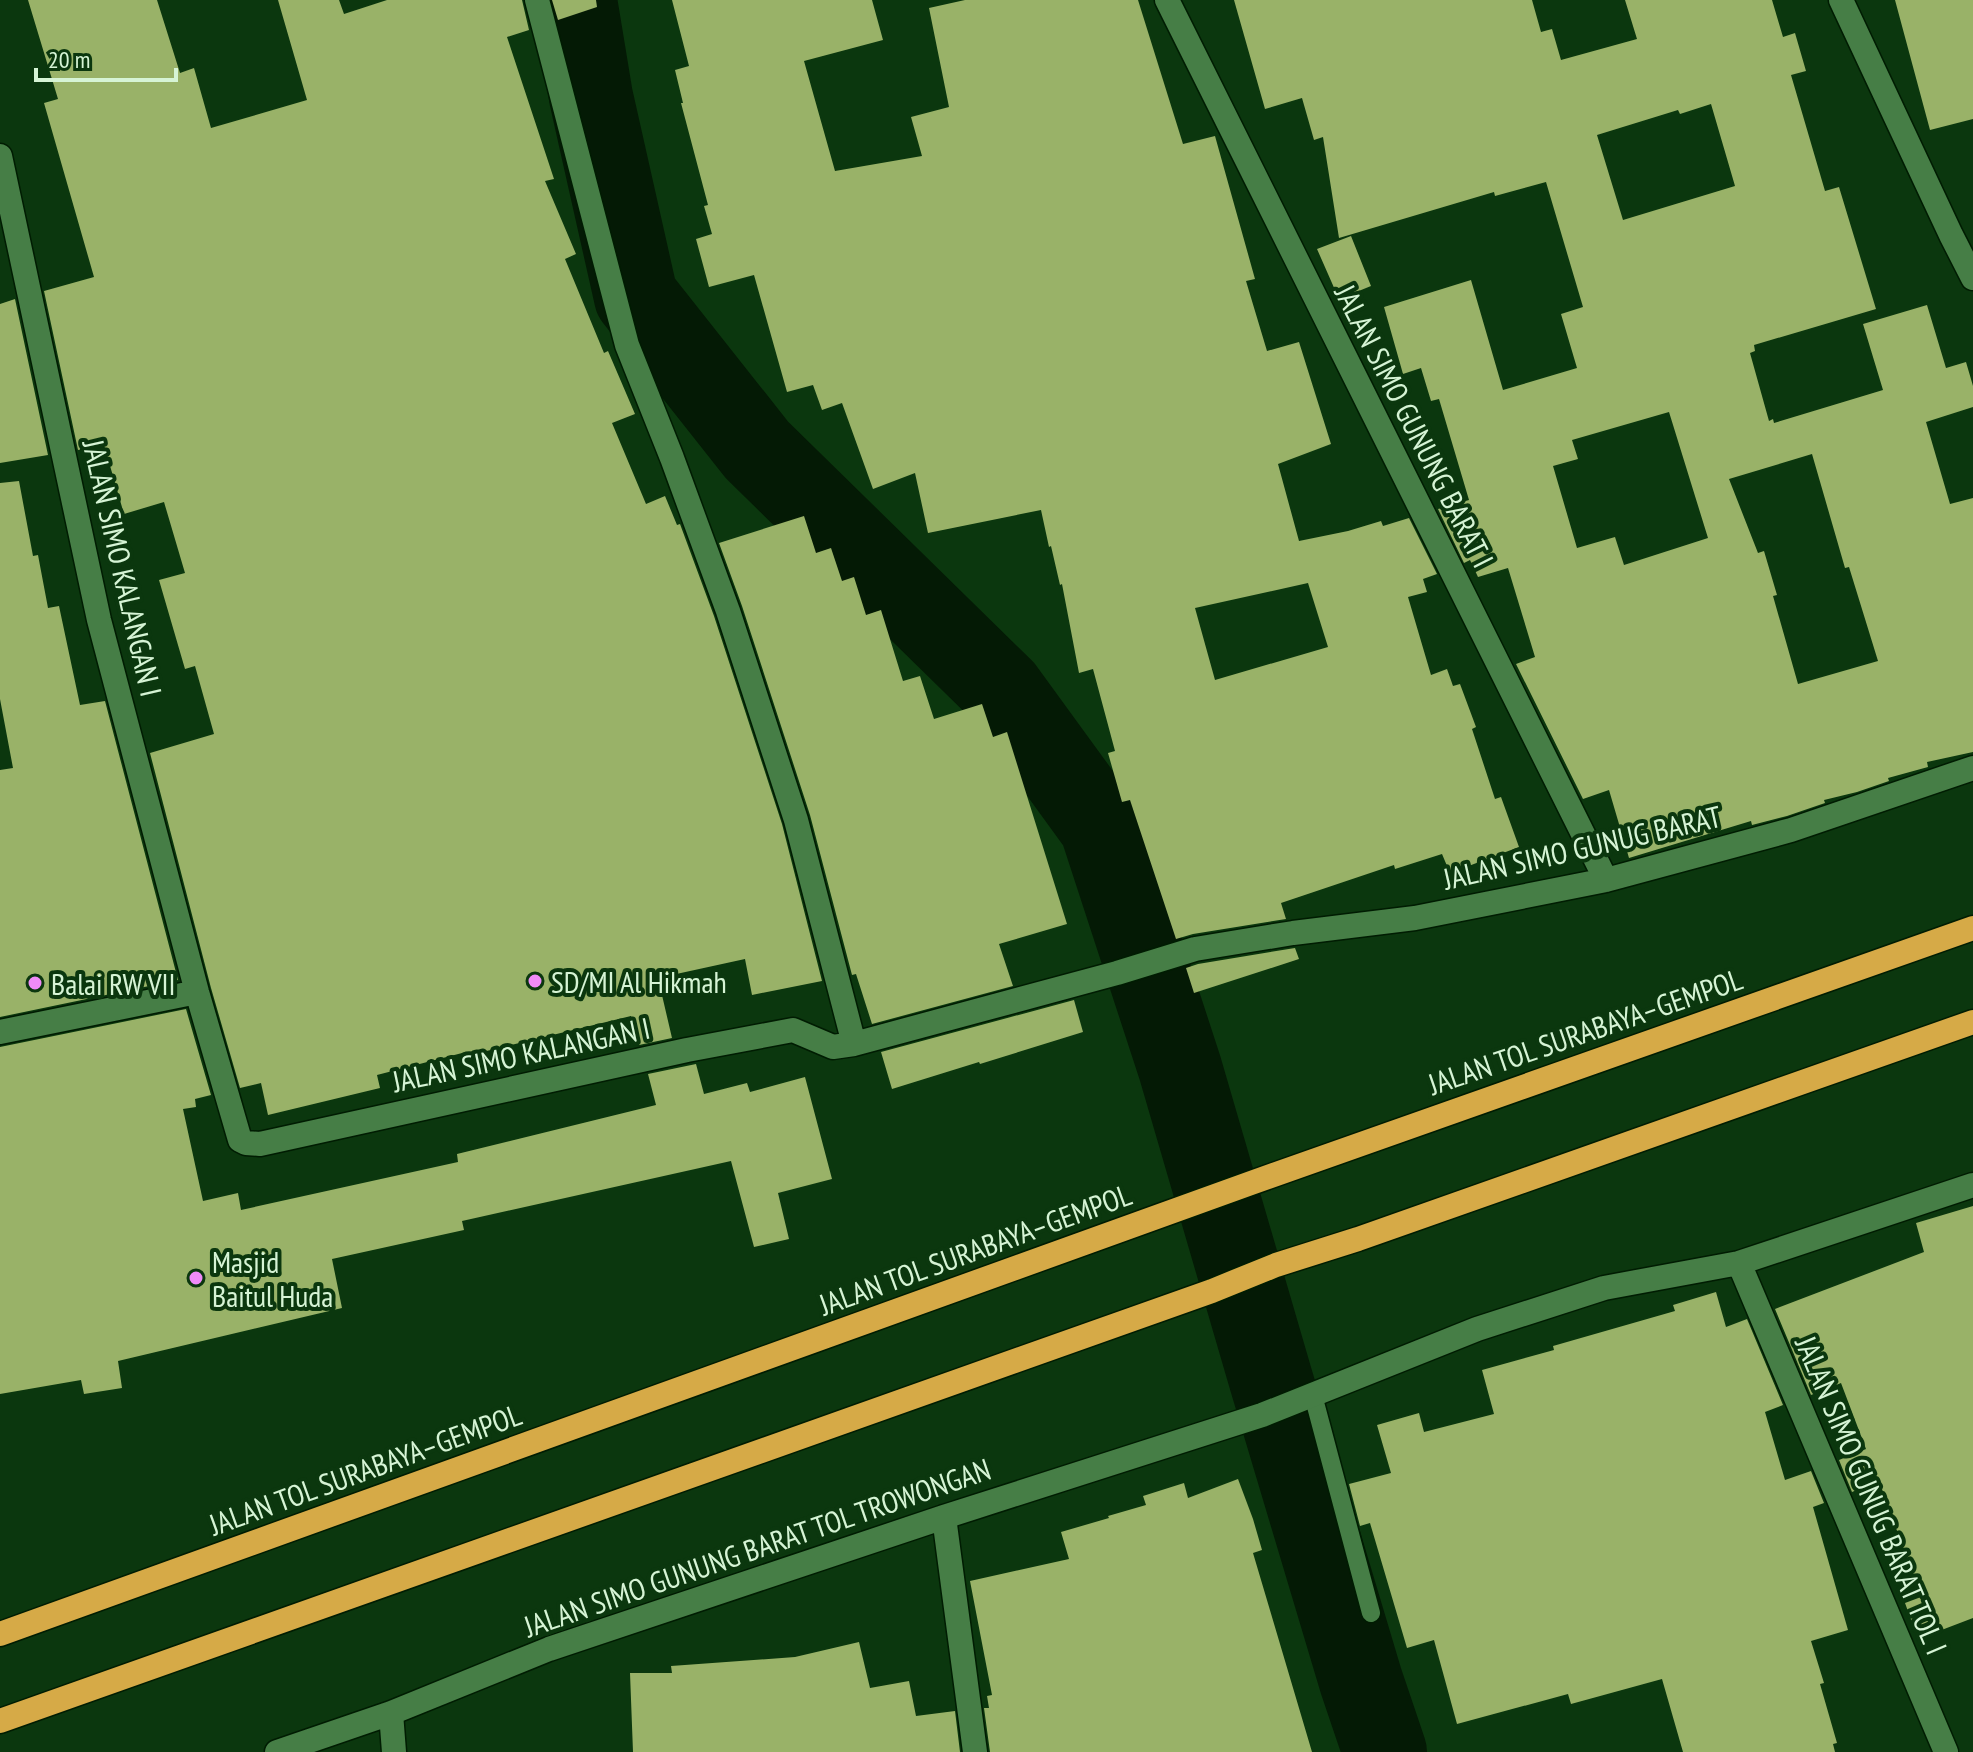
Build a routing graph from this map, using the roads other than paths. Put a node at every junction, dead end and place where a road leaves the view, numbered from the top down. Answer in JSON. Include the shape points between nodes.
{"nodes":[{"id":1,"x":537,"y":0,"type":"edge"},
{"id":2,"x":1167,"y":0,"type":"edge"},
{"id":3,"x":1841,"y":0,"type":"edge"},
{"id":4,"x":0,"y":156,"type":"edge"},
{"id":5,"x":1973,"y":278,"type":"edge"},
{"id":6,"x":1973,"y":768,"type":"edge"},
{"id":7,"x":1606,"y":880,"type":"junction"},
{"id":8,"x":1973,"y":928,"type":"edge"},
{"id":9,"x":1195,"y":949,"type":"joint"},
{"id":10,"x":197,"y":992,"type":"junction"},
{"id":11,"x":1973,"y":1022,"type":"edge"},
{"id":12,"x":0,"y":1032,"type":"edge"},
{"id":13,"x":854,"y":1044,"type":"junction"},
{"id":14,"x":1973,"y":1185,"type":"edge"},
{"id":15,"x":1739,"y":1263,"type":"junction"},
{"id":16,"x":1310,"y":1396,"type":"junction"},
{"id":17,"x":944,"y":1517,"type":"junction"},
{"id":18,"x":1371,"y":1613,"type":"dead end"},
{"id":19,"x":0,"y":1634,"type":"edge"},
{"id":20,"x":391,"y":1713,"type":"junction"},
{"id":21,"x":0,"y":1721,"type":"edge"},
{"id":22,"x":277,"y":1752,"type":"edge"},
{"id":23,"x":394,"y":1752,"type":"edge"},
{"id":24,"x":975,"y":1752,"type":"edge"},
{"id":25,"x":1946,"y":1752,"type":"edge"}],
"edges":[{"from":1,"to":13,"type":"street","via":[[627,345],[728,611],[796,820]]},
{"from":2,"to":7,"type":"street","name":"JALAN SIMO GUNUNG BARAT I"},
{"from":3,"to":5,"type":"street"},
{"from":4,"to":10,"type":"street","name":"JALAN SIMO KALANGAN I","via":[[99,620]]},
{"from":6,"to":7,"type":"street","name":"JALAN SIMO GUNUG BARAT","via":[[1791,830]]},
{"from":7,"to":9,"type":"street","name":"JALAN SIMO GUNUG BARAT","via":[[1415,918]]},
{"from":8,"to":19,"type":"highway","name":"JALAN TOL SURABAYA–GEMPOL"},
{"from":9,"to":13,"type":"street","name":"JALAN SIMO KALANGAN I"},
{"from":10,"to":12,"type":"street"},
{"from":10,"to":13,"type":"street","name":"JALAN SIMO KALANGAN I","via":[[240,1140],[246,1143],[793,1030],[833,1047]]},
{"from":11,"to":21,"type":"highway"},
{"from":14,"to":15,"type":"street","name":"JALAN SIMO GUNUNG BARAT TOL TROWONGAN"},
{"from":15,"to":16,"type":"street","name":"JALAN SIMO GUNUNG BARAT TOL TROWONGAN","via":[[1604,1288],[1477,1329]]},
{"from":15,"to":25,"type":"street","name":"JALAN SIMO GUNUG BARAT TOL I"},
{"from":16,"to":17,"type":"street","name":"JALAN SIMO GUNUNG BARAT TOL TROWONGAN"},
{"from":16,"to":18,"type":"lane"},
{"from":17,"to":20,"type":"street","name":"JALAN SIMO GUNUNG BARAT TOL TROWONGAN","via":[[549,1649]]},
{"from":17,"to":24,"type":"street"},
{"from":20,"to":22,"type":"street","name":"JALAN SIMO GUNUNG BARAT TOL TROWONGAN"},
{"from":20,"to":23,"type":"street"}]}
